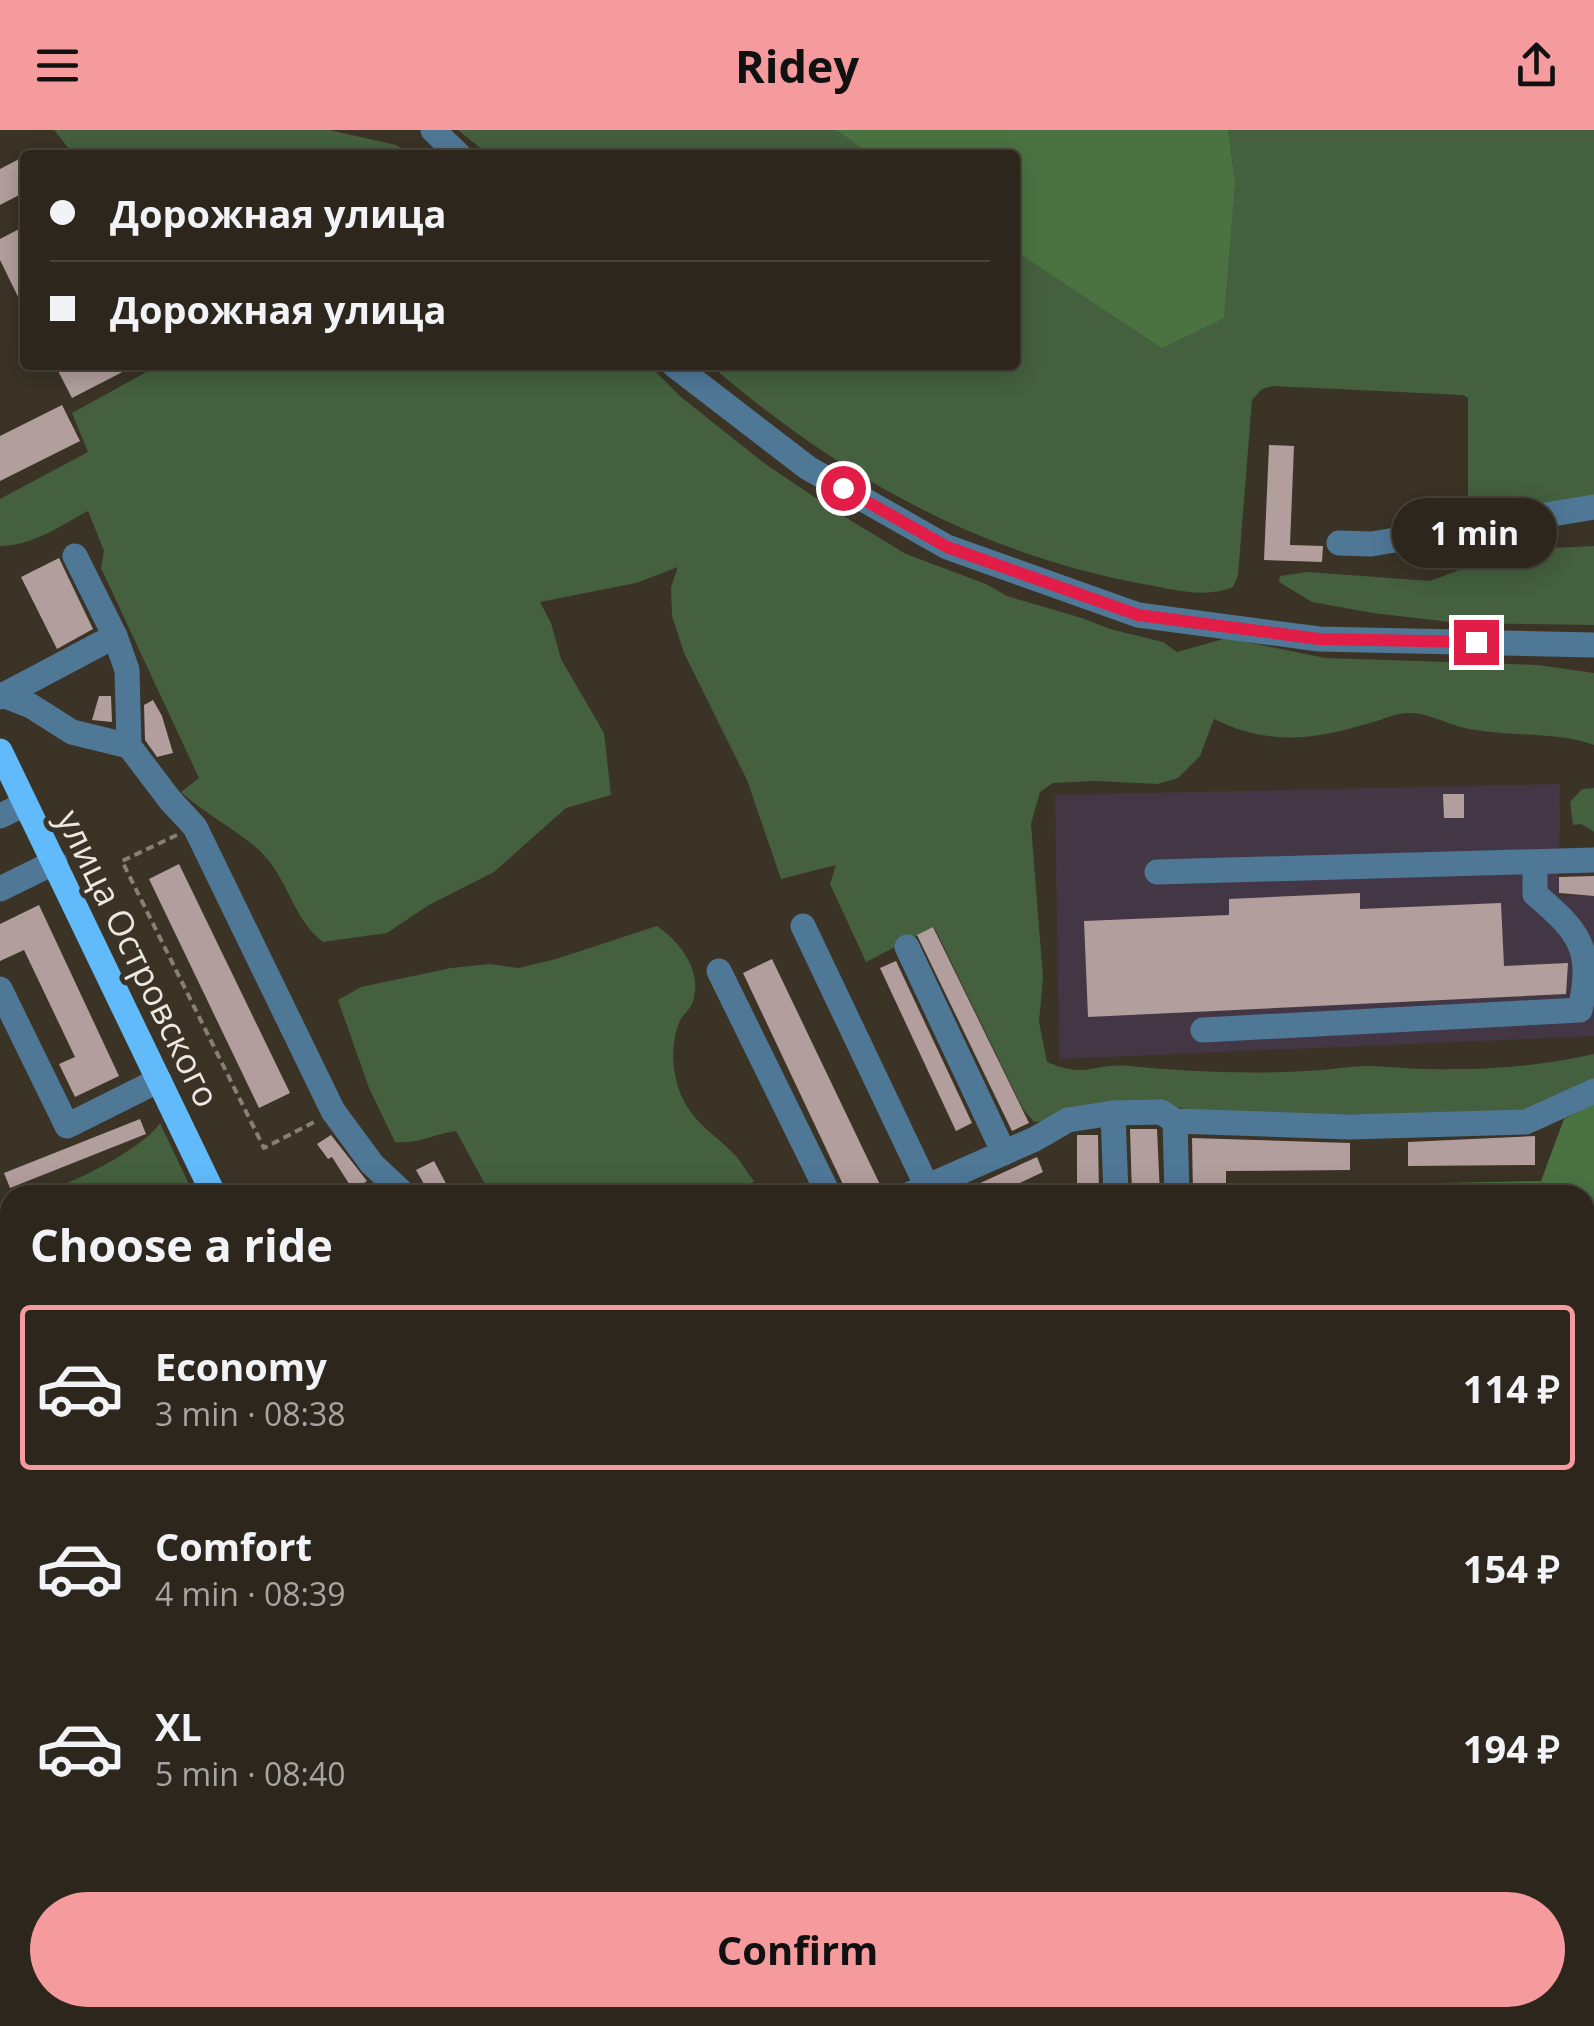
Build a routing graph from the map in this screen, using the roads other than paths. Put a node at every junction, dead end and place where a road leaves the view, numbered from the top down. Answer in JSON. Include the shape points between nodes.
{"nodes":[{"id":1,"x":433,"y":130,"type":"edge"},
{"id":2,"x":454,"y":150,"type":"edge"},
{"id":3,"x":681,"y":370,"type":"edge"},
{"id":4,"x":1594,"y":508,"type":"edge"},
{"id":5,"x":1338,"y":543,"type":"dead end"},
{"id":6,"x":75,"y":556,"type":"dead end"},
{"id":7,"x":115,"y":636,"type":"junction"},
{"id":8,"x":1594,"y":645,"type":"edge"},
{"id":9,"x":2,"y":696,"type":"edge"},
{"id":10,"x":129,"y":746,"type":"junction"},
{"id":11,"x":0,"y":751,"type":"edge"},
{"id":12,"x":25,"y":804,"type":"junction"},
{"id":13,"x":0,"y":816,"type":"edge"},
{"id":14,"x":1594,"y":860,"type":"edge"},
{"id":15,"x":54,"y":862,"type":"junction"},
{"id":16,"x":1536,"y":862,"type":"junction"},
{"id":17,"x":1157,"y":872,"type":"dead end"},
{"id":18,"x":0,"y":888,"type":"edge"},
{"id":19,"x":803,"y":926,"type":"dead end"},
{"id":20,"x":908,"y":947,"type":"dead end"},
{"id":21,"x":719,"y":971,"type":"dead end"},
{"id":22,"x":0,"y":990,"type":"edge"},
{"id":23,"x":1203,"y":1030,"type":"dead end"},
{"id":24,"x":159,"y":1080,"type":"junction"},
{"id":25,"x":1594,"y":1091,"type":"edge"},
{"id":26,"x":1113,"y":1113,"type":"junction"},
{"id":27,"x":1176,"y":1121,"type":"junction"},
{"id":28,"x":1004,"y":1153,"type":"junction"},
{"id":29,"x":209,"y":1185,"type":"edge"},
{"id":30,"x":394,"y":1185,"type":"edge"},
{"id":31,"x":823,"y":1185,"type":"edge"},
{"id":32,"x":919,"y":1185,"type":"edge"},
{"id":33,"x":937,"y":1185,"type":"edge"},
{"id":34,"x":1116,"y":1185,"type":"edge"},
{"id":35,"x":1178,"y":1185,"type":"edge"}],
"edges":[{"from":1,"to":2,"type":"street"},
{"from":3,"to":8,"type":"street","via":[[808,468],[947,547],[1138,615],[1319,639]]},
{"from":4,"to":5,"type":"street","via":[[1371,544]]},
{"from":6,"to":7,"type":"street"},
{"from":7,"to":9,"type":"street"},
{"from":7,"to":10,"type":"street","via":[[127,670]]},
{"from":9,"to":10,"type":"street","via":[[72,732]]},
{"from":10,"to":30,"type":"street","via":[[194,827],[334,1112]]},
{"from":11,"to":12,"type":"main road","name":"улица Островского"},
{"from":12,"to":13,"type":"street"},
{"from":12,"to":15,"type":"main road","name":"улица Островского"},
{"from":14,"to":16,"type":"street"},
{"from":15,"to":18,"type":"street"},
{"from":15,"to":24,"type":"main road","name":"улица Островского"},
{"from":16,"to":17,"type":"street"},
{"from":16,"to":23,"type":"street","via":[[1535,894],[1579,932],[1589,954],[1590,986],[1580,1010]]},
{"from":19,"to":32,"type":"street"},
{"from":20,"to":28,"type":"street"},
{"from":21,"to":31,"type":"street"},
{"from":22,"to":24,"type":"street","via":[[67,1126]]},
{"from":24,"to":29,"type":"main road","name":"улица Островского"},
{"from":25,"to":27,"type":"street","via":[[1526,1122],[1350,1127]]},
{"from":26,"to":27,"type":"street","via":[[1161,1112]]},
{"from":26,"to":28,"type":"street","via":[[1068,1120]]},
{"from":26,"to":34,"type":"street"},
{"from":27,"to":35,"type":"street"},
{"from":28,"to":33,"type":"street"}]}
